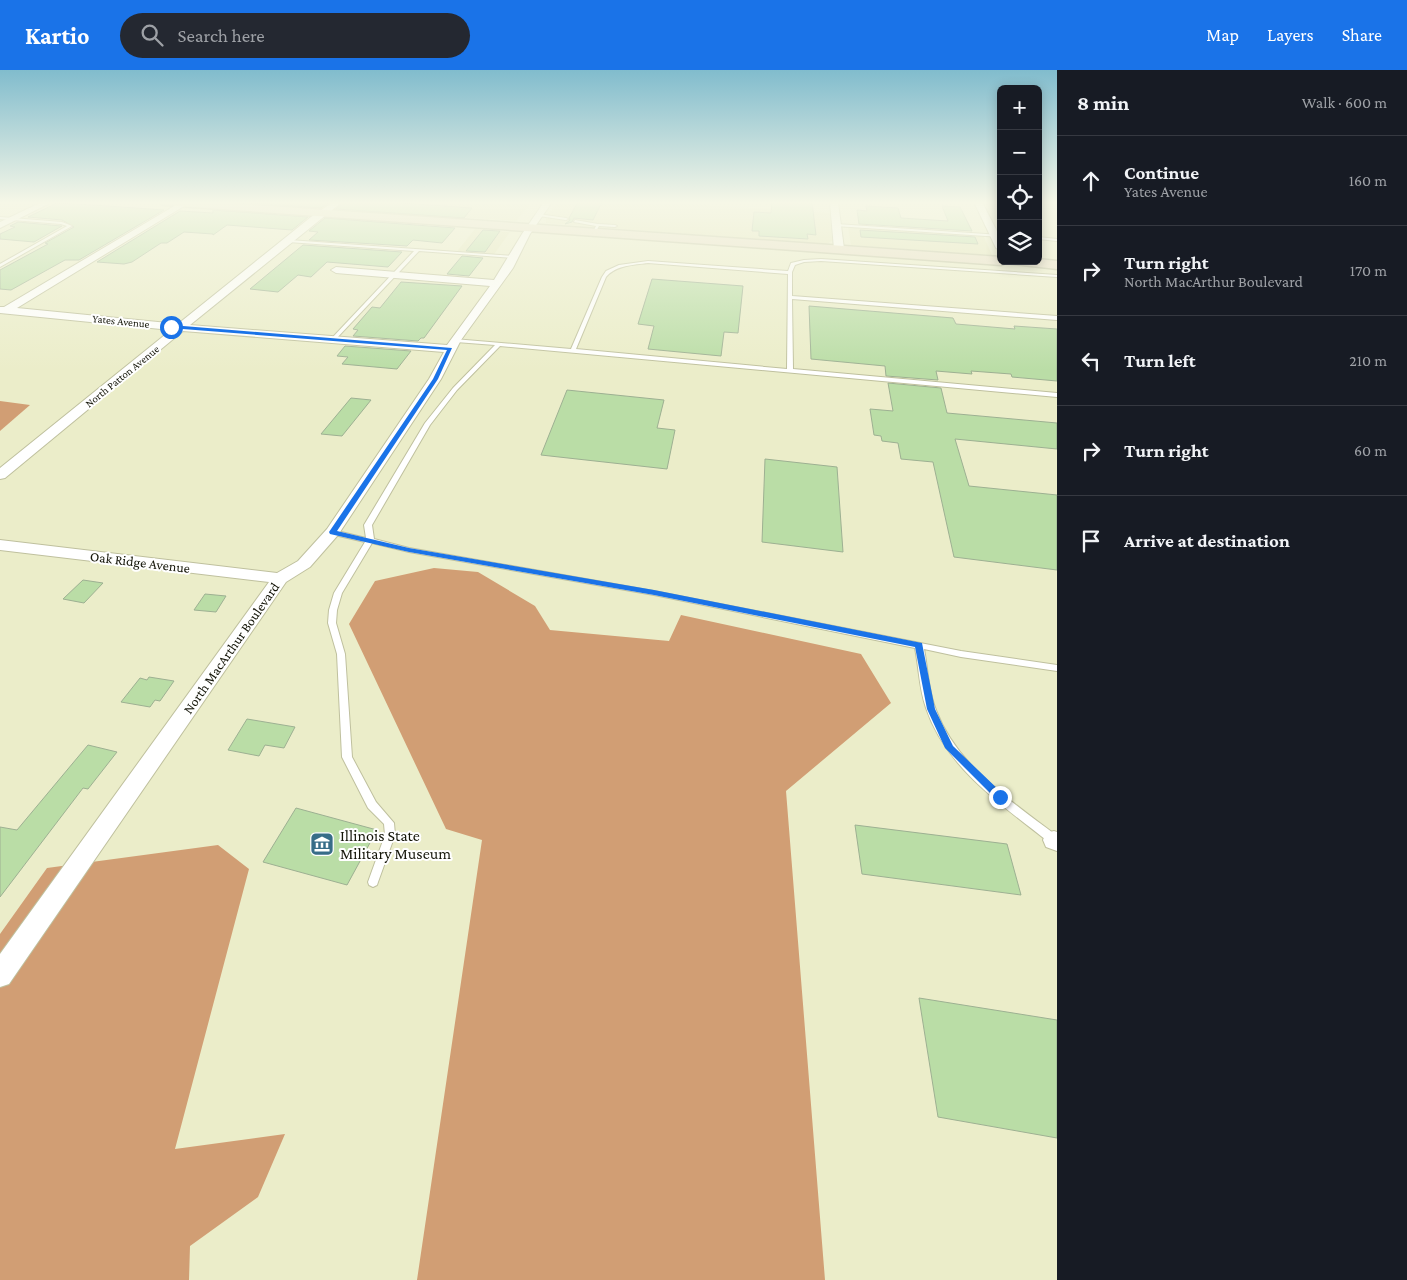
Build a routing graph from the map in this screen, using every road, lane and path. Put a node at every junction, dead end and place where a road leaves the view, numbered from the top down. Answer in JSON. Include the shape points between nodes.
{"nodes":[{"id":1,"x":13,"y":258,"type":"edge"},
{"id":2,"x":91,"y":258,"type":"edge"},
{"id":3,"x":267,"y":258,"type":"edge"},
{"id":4,"x":410,"y":258,"type":"edge"},
{"id":5,"x":514,"y":258,"type":"edge"},
{"id":6,"x":978,"y":258,"type":"edge"},
{"id":7,"x":997,"y":260,"type":"edge"},
{"id":8,"x":1042,"y":263,"type":"edge"},
{"id":9,"x":1057,"y":264,"type":"edge"},
{"id":10,"x":0,"y":266,"type":"edge"},
{"id":11,"x":336,"y":270,"type":"dead end"},
{"id":12,"x":790,"y":273,"type":"junction"},
{"id":13,"x":395,"y":275,"type":"junction"},
{"id":14,"x":1057,"y":276,"type":"edge"},
{"id":15,"x":496,"y":283,"type":"junction"},
{"id":16,"x":790,"y":297,"type":"junction"},
{"id":17,"x":4,"y":310,"type":"edge"},
{"id":18,"x":1057,"y":318,"type":"edge"},
{"id":19,"x":183,"y":328,"type":"junction"},
{"id":20,"x":334,"y":339,"type":"junction"},
{"id":21,"x":500,"y":344,"type":"junction"},
{"id":22,"x":453,"y":345,"type":"junction"},
{"id":23,"x":573,"y":350,"type":"junction"},
{"id":24,"x":790,"y":370,"type":"junction"},
{"id":25,"x":1057,"y":395,"type":"edge"},
{"id":26,"x":0,"y":475,"type":"edge"},
{"id":27,"x":333,"y":532,"type":"junction"},
{"id":28,"x":370,"y":540,"type":"junction"},
{"id":29,"x":0,"y":544,"type":"edge"},
{"id":30,"x":280,"y":578,"type":"junction"},
{"id":31,"x":919,"y":645,"type":"junction"},
{"id":32,"x":1057,"y":668,"type":"edge"},
{"id":33,"x":1056,"y":844,"type":"edge"},
{"id":34,"x":373,"y":882,"type":"dead end"},
{"id":35,"x":0,"y":975,"type":"edge"}],
"edges":[{"from":1,"to":10,"type":"lane"},
{"from":2,"to":17,"type":"street"},
{"from":3,"to":19,"type":"street","name":"North Patton Avenue"},
{"from":4,"to":13,"type":"lane"},
{"from":5,"to":15,"type":"street","name":"North MacArthur Boulevard"},
{"from":6,"to":7,"type":"main road"},
{"from":8,"to":9,"type":"main road"},
{"from":11,"to":13,"type":"street"},
{"from":12,"to":14,"type":"lane","via":[[793,264],[821,260]]},
{"from":12,"to":16,"type":"lane"},
{"from":12,"to":23,"type":"lane","via":[[648,262],[621,266],[604,277]]},
{"from":13,"to":15,"type":"street"},
{"from":13,"to":20,"type":"lane"},
{"from":15,"to":22,"type":"street","name":"North MacArthur Boulevard"},
{"from":16,"to":18,"type":"lane"},
{"from":16,"to":24,"type":"lane"},
{"from":17,"to":19,"type":"street","name":"Yates Avenue"},
{"from":19,"to":20,"type":"street","name":"Yates Avenue"},
{"from":19,"to":26,"type":"street","name":"North Patton Avenue"},
{"from":20,"to":22,"type":"street","name":"Yates Avenue"},
{"from":21,"to":22,"type":"lane"},
{"from":21,"to":23,"type":"lane"},
{"from":21,"to":28,"type":"lane","via":[[455,389],[428,424],[368,525]]},
{"from":22,"to":27,"type":"street","name":"North MacArthur Boulevard","via":[[435,379]]},
{"from":23,"to":24,"type":"lane"},
{"from":24,"to":25,"type":"lane"},
{"from":27,"to":28,"type":"lane"},
{"from":27,"to":30,"type":"street","name":"North MacArthur Boulevard","via":[[304,564]]},
{"from":28,"to":31,"type":"lane"},
{"from":28,"to":34,"type":"lane","via":[[338,593],[332,623],[340,654],[346,757],[372,805],[389,823],[390,835]]},
{"from":29,"to":30,"type":"street","name":"Oak Ridge Avenue"},
{"from":30,"to":35,"type":"street","name":"North MacArthur Boulevard"},
{"from":31,"to":32,"type":"lane"},
{"from":31,"to":33,"type":"lane","via":[[931,709],[950,748],[989,789]]}]}
